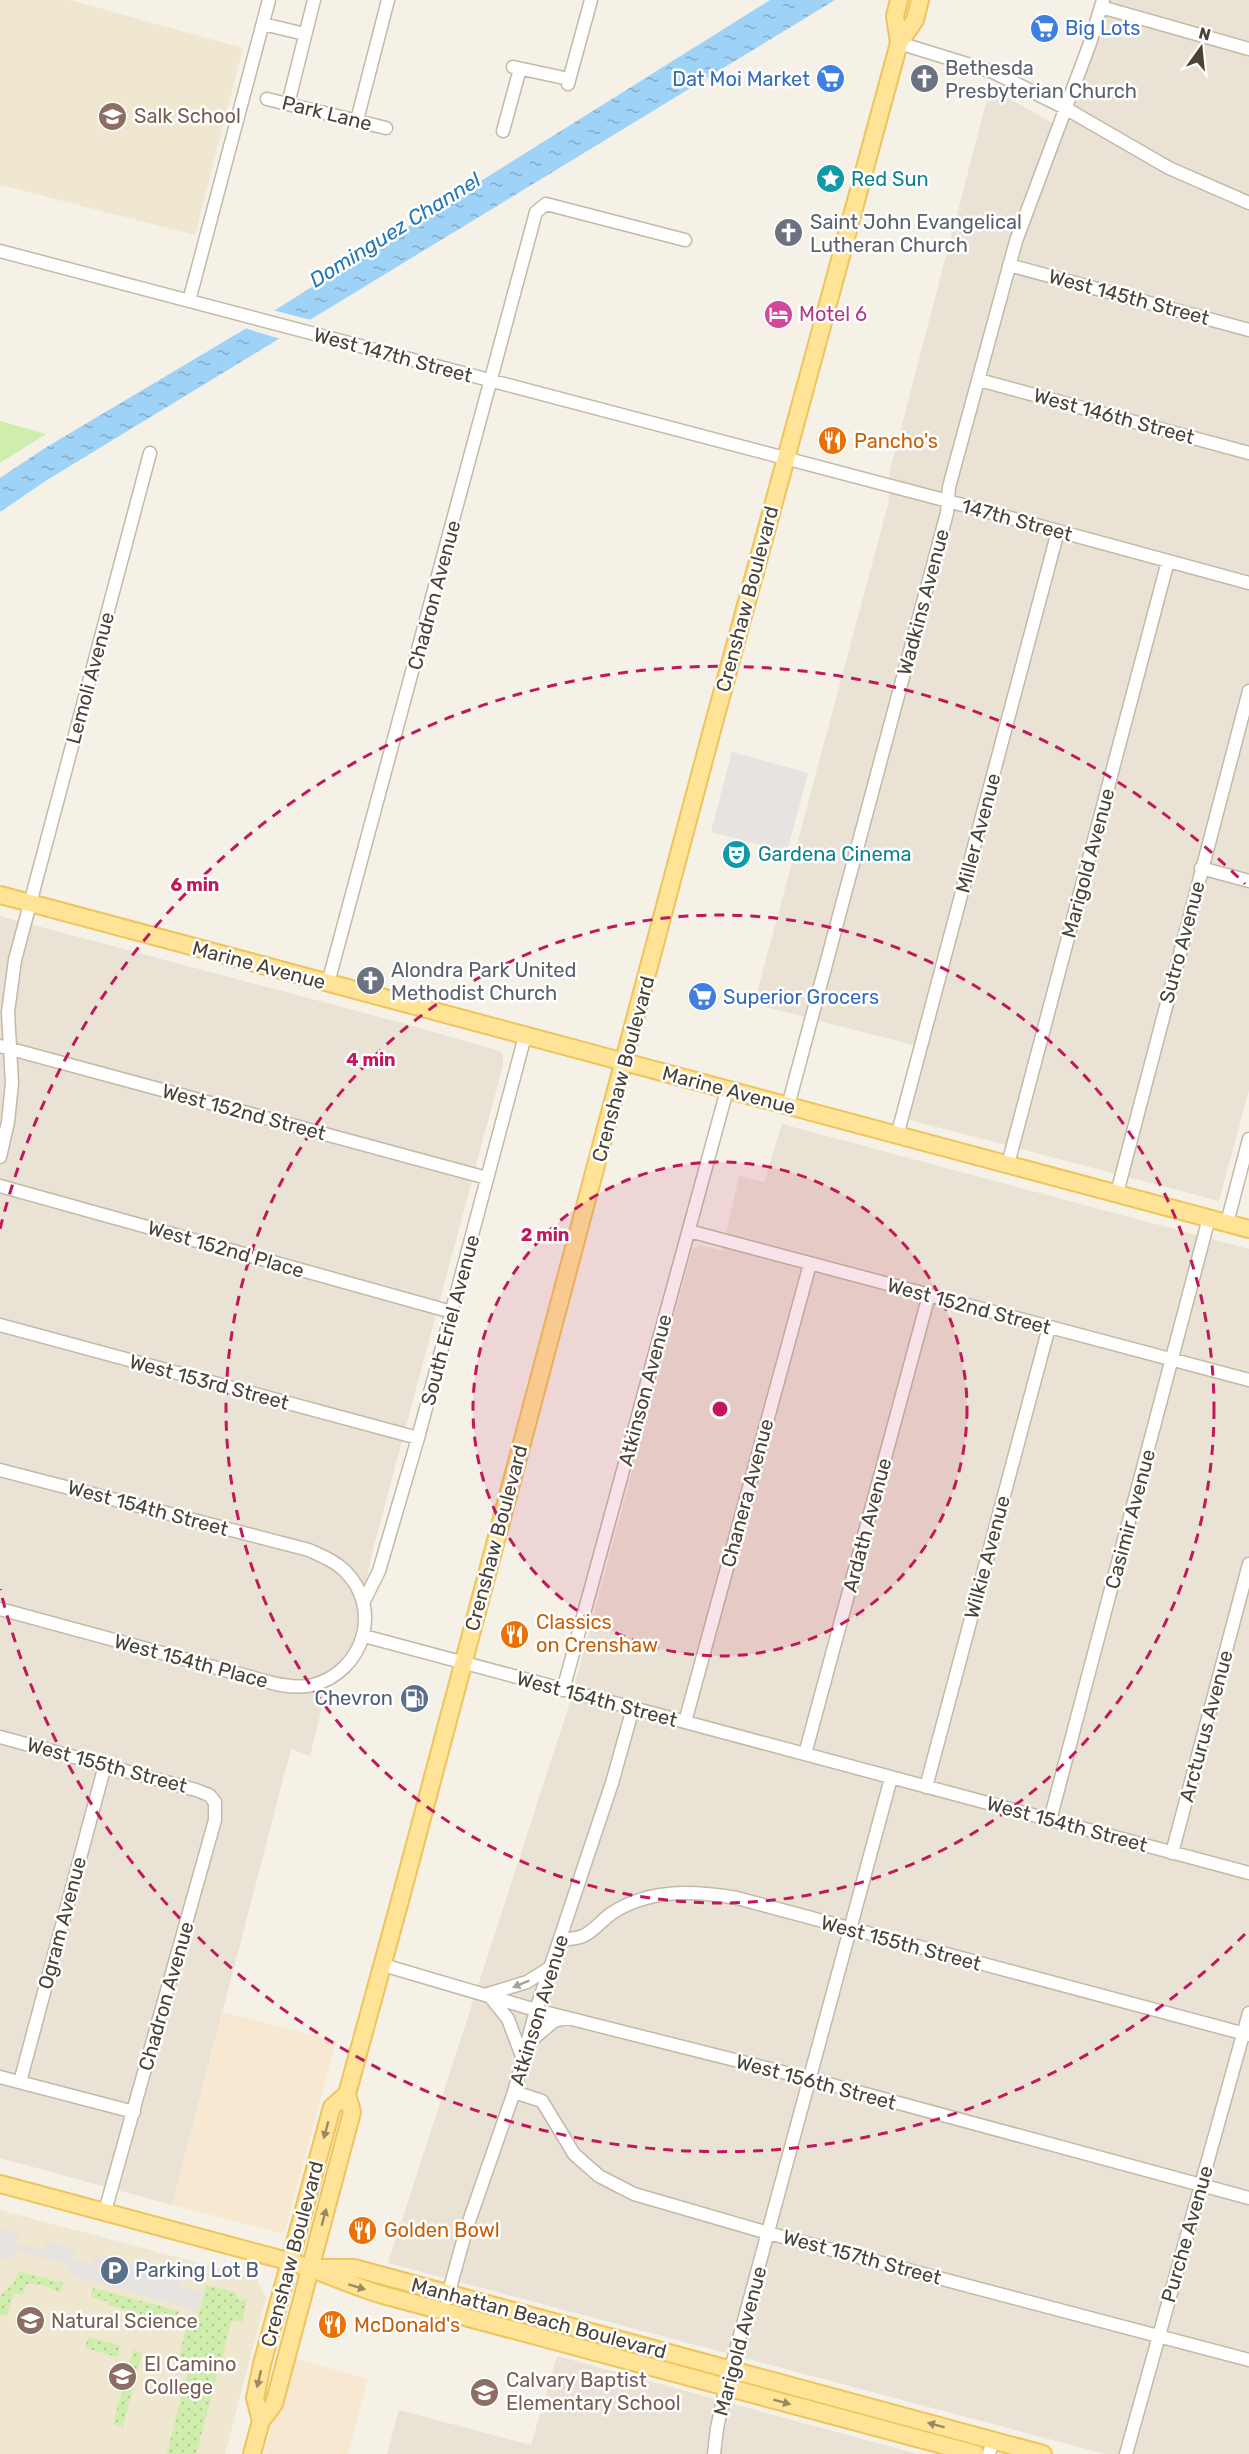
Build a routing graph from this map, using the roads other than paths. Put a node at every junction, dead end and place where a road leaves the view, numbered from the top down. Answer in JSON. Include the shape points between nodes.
{"nodes":[{"id":1,"x":269,"y":0,"type":"edge"},
{"id":2,"x":314,"y":0,"type":"edge"},
{"id":3,"x":388,"y":0,"type":"edge"},
{"id":4,"x":591,"y":0,"type":"edge"},
{"id":5,"x":899,"y":0,"type":"edge"},
{"id":6,"x":920,"y":0,"type":"edge"},
{"id":7,"x":1102,"y":4,"type":"edge"},
{"id":8,"x":263,"y":24,"type":"junction"},
{"id":9,"x":305,"y":34,"type":"junction"},
{"id":10,"x":899,"y":43,"type":"junction"},
{"id":11,"x":1249,"y":49,"type":"edge"},
{"id":12,"x":267,"y":99,"type":"dead end"},
{"id":13,"x":288,"y":104,"type":"junction"},
{"id":14,"x":1065,"y":108,"type":"junction"},
{"id":15,"x":357,"y":120,"type":"junction"},
{"id":16,"x":386,"y":128,"type":"dead end"},
{"id":17,"x":503,"y":131,"type":"dead end"},
{"id":18,"x":1249,"y":203,"type":"edge"},
{"id":19,"x":685,"y":240,"type":"dead end"},
{"id":20,"x":0,"y":251,"type":"edge"},
{"id":21,"x":1009,"y":265,"type":"junction"},
{"id":22,"x":189,"y":301,"type":"junction"},
{"id":23,"x":1249,"y":330,"type":"edge"},
{"id":24,"x":978,"y":380,"type":"junction"},
{"id":25,"x":489,"y":381,"type":"junction"},
{"id":26,"x":150,"y":453,"type":"dead end"},
{"id":27,"x":1249,"y":453,"type":"edge"},
{"id":28,"x":785,"y":459,"type":"junction"},
{"id":29,"x":948,"y":501,"type":"junction"},
{"id":30,"x":1058,"y":531,"type":"junction"},
{"id":31,"x":1167,"y":561,"type":"junction"},
{"id":32,"x":1249,"y":583,"type":"edge"},
{"id":33,"x":1249,"y":691,"type":"edge"},
{"id":34,"x":1201,"y":868,"type":"junction"},
{"id":35,"x":1249,"y":881,"type":"edge"},
{"id":36,"x":0,"y":895,"type":"edge"},
{"id":37,"x":30,"y":903,"type":"junction"},
{"id":38,"x":328,"y":983,"type":"junction"},
{"id":39,"x":525,"y":1036,"type":"junction"},
{"id":40,"x":6,"y":1047,"type":"edge"},
{"id":41,"x":624,"y":1062,"type":"junction"},
{"id":42,"x":727,"y":1090,"type":"junction"},
{"id":43,"x":788,"y":1106,"type":"junction"},
{"id":44,"x":897,"y":1136,"type":"junction"},
{"id":45,"x":1249,"y":1139,"type":"edge"},
{"id":46,"x":0,"y":1157,"type":"edge"},
{"id":47,"x":1008,"y":1164,"type":"junction"},
{"id":48,"x":488,"y":1178,"type":"junction"},
{"id":49,"x":0,"y":1186,"type":"edge"},
{"id":50,"x":1117,"y":1193,"type":"junction"},
{"id":51,"x":1209,"y":1218,"type":"junction"},
{"id":52,"x":1227,"y":1223,"type":"junction"},
{"id":53,"x":1249,"y":1229,"type":"edge"},
{"id":54,"x":689,"y":1232,"type":"junction"},
{"id":55,"x":810,"y":1264,"type":"junction"},
{"id":56,"x":929,"y":1295,"type":"junction"},
{"id":57,"x":452,"y":1312,"type":"junction"},
{"id":58,"x":0,"y":1325,"type":"edge"},
{"id":59,"x":1049,"y":1327,"type":"junction"},
{"id":60,"x":1172,"y":1360,"type":"junction"},
{"id":61,"x":1249,"y":1380,"type":"edge"},
{"id":62,"x":418,"y":1438,"type":"junction"},
{"id":63,"x":0,"y":1470,"type":"edge"},
{"id":64,"x":1249,"y":1564,"type":"edge"},
{"id":65,"x":364,"y":1601,"type":"junction"},
{"id":66,"x":0,"y":1609,"type":"edge"},
{"id":67,"x":364,"y":1636,"type":"junction"},
{"id":68,"x":463,"y":1663,"type":"junction"},
{"id":69,"x":563,"y":1690,"type":"junction"},
{"id":70,"x":633,"y":1708,"type":"junction"},
{"id":71,"x":685,"y":1722,"type":"junction"},
{"id":72,"x":0,"y":1737,"type":"edge"},
{"id":73,"x":805,"y":1754,"type":"junction"},
{"id":74,"x":105,"y":1765,"type":"junction"},
{"id":75,"x":891,"y":1778,"type":"junction"},
{"id":76,"x":926,"y":1787,"type":"junction"},
{"id":77,"x":196,"y":1790,"type":"joint"},
{"id":78,"x":1050,"y":1820,"type":"junction"},
{"id":79,"x":1172,"y":1853,"type":"junction"},
{"id":80,"x":1249,"y":1873,"type":"edge"},
{"id":81,"x":850,"y":1929,"type":"junction"},
{"id":82,"x":560,"y":1940,"type":"junction"},
{"id":83,"x":383,"y":1965,"type":"junction"},
{"id":84,"x":551,"y":1967,"type":"junction"},
{"id":85,"x":488,"y":1994,"type":"junction"},
{"id":86,"x":536,"y":2010,"type":"junction"},
{"id":87,"x":1249,"y":2013,"type":"edge"},
{"id":88,"x":567,"y":2018,"type":"junction"},
{"id":89,"x":1246,"y":2034,"type":"edge"},
{"id":90,"x":526,"y":2045,"type":"junction"},
{"id":91,"x":523,"y":2059,"type":"junction"},
{"id":92,"x":0,"y":2077,"type":"edge"},
{"id":93,"x":810,"y":2079,"type":"junction"},
{"id":94,"x":20,"y":2082,"type":"junction"},
{"id":95,"x":514,"y":2092,"type":"junction"},
{"id":96,"x":347,"y":2094,"type":"junction"},
{"id":97,"x":134,"y":2112,"type":"junction"},
{"id":98,"x":0,"y":2184,"type":"edge"},
{"id":99,"x":1201,"y":2185,"type":"junction"},
{"id":100,"x":1249,"y":2198,"type":"edge"},
{"id":101,"x":105,"y":2211,"type":"junction"},
{"id":102,"x":768,"y":2233,"type":"junction"},
{"id":103,"x":291,"y":2262,"type":"junction"},
{"id":104,"x":311,"y":2268,"type":"junction"},
{"id":105,"x":449,"y":2293,"type":"junction"},
{"id":106,"x":445,"y":2311,"type":"junction"},
{"id":107,"x":1159,"y":2335,"type":"junction"},
{"id":108,"x":1249,"y":2360,"type":"edge"},
{"id":109,"x":731,"y":2370,"type":"junction"},
{"id":110,"x":726,"y":2387,"type":"junction"},
{"id":111,"x":261,"y":2421,"type":"junction"},
{"id":112,"x":991,"y":2447,"type":"edge"},
{"id":113,"x":252,"y":2454,"type":"edge"},
{"id":114,"x":714,"y":2454,"type":"edge"},
{"id":115,"x":976,"y":2454,"type":"edge"},
{"id":116,"x":1043,"y":2454,"type":"edge"},
{"id":117,"x":1126,"y":2454,"type":"edge"}],
"edges":[{"from":1,"to":8,"type":"street"},
{"from":2,"to":9,"type":"street"},
{"from":3,"to":15,"type":"street"},
{"from":4,"to":17,"type":"street","via":[[569,81],[517,68]]},
{"from":5,"to":10,"type":"main road","name":"Crenshaw Boulevard","via":[[895,16]]},
{"from":6,"to":10,"type":"main road","name":"Crenshaw Boulevard","via":[[915,20]]},
{"from":7,"to":11,"type":"street"},
{"from":7,"to":14,"type":"street","name":"Wadkins Avenue"},
{"from":8,"to":9,"type":"street"},
{"from":8,"to":22,"type":"street"},
{"from":9,"to":13,"type":"street"},
{"from":10,"to":14,"type":"street","via":[[993,72]]},
{"from":10,"to":28,"type":"main road","name":"Crenshaw Boulevard"},
{"from":12,"to":13,"type":"street","name":"Park Lane"},
{"from":13,"to":15,"type":"street","name":"Park Lane"},
{"from":14,"to":18,"type":"street","via":[[1169,168]]},
{"from":14,"to":21,"type":"street","name":"Wadkins Avenue"},
{"from":15,"to":16,"type":"street","name":"Park Lane"},
{"from":19,"to":25,"type":"street","name":"Chadron Avenue","via":[[546,204],[539,207]]},
{"from":20,"to":22,"type":"street","name":"West 147th Street"},
{"from":21,"to":23,"type":"street","name":"West 145th Street"},
{"from":21,"to":24,"type":"street","name":"Wadkins Avenue"},
{"from":22,"to":25,"type":"street","name":"West 147th Street"},
{"from":24,"to":27,"type":"street","name":"West 146th Street"},
{"from":24,"to":29,"type":"street","name":"Wadkins Avenue"},
{"from":25,"to":28,"type":"street","name":"West 147th Street"},
{"from":25,"to":38,"type":"street","name":"Chadron Avenue"},
{"from":26,"to":37,"type":"street","name":"Lemoli Avenue"},
{"from":28,"to":29,"type":"street","name":"147th Street"},
{"from":28,"to":41,"type":"main road","name":"Crenshaw Boulevard"},
{"from":29,"to":30,"type":"street","name":"147th Street"},
{"from":29,"to":43,"type":"street","name":"Wadkins Avenue"},
{"from":30,"to":31,"type":"street","name":"147th Street"},
{"from":30,"to":44,"type":"street","name":"Miller Avenue"},
{"from":31,"to":32,"type":"street","name":"147th Street"},
{"from":31,"to":47,"type":"street","name":"Marigold Avenue"},
{"from":33,"to":34,"type":"street","name":"Sutro Avenue"},
{"from":34,"to":35,"type":"street"},
{"from":34,"to":50,"type":"street","name":"Sutro Avenue"},
{"from":36,"to":37,"type":"main road","name":"Marine Avenue"},
{"from":37,"to":38,"type":"main road","name":"Marine Avenue"},
{"from":37,"to":40,"type":"street","name":"Lemoli Avenue","via":[[11,978]]},
{"from":38,"to":39,"type":"main road","name":"Marine Avenue"},
{"from":39,"to":41,"type":"main road","name":"Marine Avenue"},
{"from":39,"to":48,"type":"street","name":"South Eriel Avenue"},
{"from":40,"to":46,"type":"street","name":"Lemoli Avenue","via":[[10,1104]]},
{"from":40,"to":48,"type":"street","name":"West 152nd Street"},
{"from":41,"to":42,"type":"main road","name":"Marine Avenue"},
{"from":41,"to":68,"type":"main road","name":"Crenshaw Boulevard"},
{"from":42,"to":43,"type":"main road","name":"Marine Avenue"},
{"from":42,"to":54,"type":"street","name":"Atkinson Avenue"},
{"from":43,"to":44,"type":"main road","name":"Marine Avenue"},
{"from":44,"to":47,"type":"main road","name":"Marine Avenue"},
{"from":45,"to":52,"type":"street"},
{"from":47,"to":50,"type":"main road","name":"Marine Avenue"},
{"from":48,"to":57,"type":"street","name":"South Eriel Avenue"},
{"from":49,"to":57,"type":"street","name":"West 152nd Place"},
{"from":50,"to":51,"type":"main road","name":"Marine Avenue"},
{"from":51,"to":52,"type":"main road","name":"Marine Avenue"},
{"from":51,"to":60,"type":"street","name":"Casimir Avenue"},
{"from":52,"to":53,"type":"main road","name":"Marine Avenue"},
{"from":54,"to":55,"type":"street","name":"West 152nd Street"},
{"from":54,"to":69,"type":"street","name":"Atkinson Avenue"},
{"from":55,"to":56,"type":"street","name":"West 152nd Street"},
{"from":55,"to":71,"type":"street","name":"Chanera Avenue"},
{"from":56,"to":59,"type":"street","name":"West 152nd Street"},
{"from":56,"to":73,"type":"street","name":"Ardath Avenue"},
{"from":57,"to":62,"type":"street","name":"South Eriel Avenue"},
{"from":58,"to":62,"type":"street","name":"West 153rd Street"},
{"from":59,"to":60,"type":"street","name":"West 152nd Street"},
{"from":59,"to":76,"type":"street","name":"Wilkie Avenue"},
{"from":60,"to":61,"type":"street","name":"West 152nd Street"},
{"from":60,"to":78,"type":"street","name":"Casimir Avenue"},
{"from":62,"to":65,"type":"street","name":"South Eriel Avenue","via":[[380,1571]]},
{"from":63,"to":65,"type":"street","name":"West 154th Street","via":[[309,1550],[344,1570]]},
{"from":64,"to":79,"type":"street","name":"Arcturus Avenue"},
{"from":65,"to":67,"type":"street"},
{"from":66,"to":67,"type":"street","name":"West 154th Place","via":[[296,1687],[335,1675],[350,1661]]},
{"from":67,"to":68,"type":"street","name":"West 154th Street"},
{"from":68,"to":69,"type":"street","name":"West 154th Street"},
{"from":68,"to":83,"type":"main road","name":"Crenshaw Boulevard"},
{"from":69,"to":70,"type":"street","name":"West 154th Street"},
{"from":70,"to":71,"type":"street","name":"West 154th Street"},
{"from":70,"to":82,"type":"street","name":"Atkinson Avenue"},
{"from":71,"to":73,"type":"street","name":"West 154th Street"},
{"from":72,"to":74,"type":"street","name":"West 155th Street"},
{"from":73,"to":75,"type":"street","name":"West 154th Street"},
{"from":74,"to":77,"type":"street","name":"West 155th Street"},
{"from":74,"to":94,"type":"street","name":"Ogram Avenue"},
{"from":75,"to":76,"type":"street","name":"West 154th Street"},
{"from":75,"to":81,"type":"street","name":"Marigold Avenue"},
{"from":76,"to":78,"type":"street","name":"West 154th Street"},
{"from":77,"to":97,"type":"street","name":"Chadron Avenue","via":[[214,1802],[215,1820]]},
{"from":78,"to":79,"type":"street","name":"West 154th Street"},
{"from":79,"to":80,"type":"street","name":"West 154th Street"},
{"from":81,"to":82,"type":"street","name":"West 155th Street","via":[[737,1898],[685,1891],[664,1893],[636,1903],[613,1913],[583,1936]]},
{"from":81,"to":89,"type":"street","name":"West 155th Street"},
{"from":81,"to":93,"type":"street","name":"Marigold Avenue"},
{"from":82,"to":84,"type":"street","name":"Atkinson Avenue"},
{"from":83,"to":85,"type":"street","name":"West 156th Street"},
{"from":83,"to":96,"type":"main road","name":"Crenshaw Boulevard"},
{"from":84,"to":85,"type":"street","one_way":true,"via":[[527,1982]]},
{"from":84,"to":86,"type":"street","name":"Atkinson Avenue"},
{"from":85,"to":86,"type":"street","name":"West 156th Street"},
{"from":85,"to":91,"type":"street","via":[[512,2028]]},
{"from":86,"to":88,"type":"street","name":"West 156th Street"},
{"from":86,"to":90,"type":"street","name":"Atkinson Avenue"},
{"from":87,"to":89,"type":"street","name":"Purche Avenue"},
{"from":88,"to":90,"type":"street","via":[[554,2021]]},
{"from":88,"to":93,"type":"street","name":"West 156th Street"},
{"from":89,"to":99,"type":"street","name":"Purche Avenue"},
{"from":90,"to":91,"type":"street","name":"Atkinson Avenue"},
{"from":91,"to":95,"type":"street","name":"Atkinson Avenue"},
{"from":92,"to":94,"type":"street"},
{"from":93,"to":99,"type":"street","name":"West 156th Street"},
{"from":93,"to":102,"type":"street","name":"Marigold Avenue"},
{"from":94,"to":97,"type":"street"},
{"from":95,"to":102,"type":"street","name":"West 157th Street","via":[[542,2101],[574,2154],[618,2187]]},
{"from":95,"to":105,"type":"street","name":"Atkinson Avenue","via":[[466,2230]]},
{"from":96,"to":103,"type":"main road","name":"Crenshaw Boulevard","one_way":true,"via":[[332,2107]]},
{"from":104,"to":96,"type":"main road","name":"Crenshaw Boulevard","one_way":true,"via":[[352,2112]]},
{"from":97,"to":101,"type":"street","name":"Chadron Avenue"},
{"from":98,"to":101,"type":"main road","name":"Manhattan Beach Boulevard"},
{"from":99,"to":100,"type":"street","name":"West 156th Street"},
{"from":99,"to":107,"type":"street","name":"Purche Avenue"},
{"from":101,"to":103,"type":"main road","name":"Manhattan Beach Boulevard"},
{"from":102,"to":107,"type":"street","name":"West 157th Street"},
{"from":102,"to":109,"type":"street","name":"Marigold Avenue"},
{"from":103,"to":104,"type":"main road","name":"Manhattan Beach Boulevard"},
{"from":103,"to":111,"type":"main road","name":"Crenshaw Boulevard","one_way":true,"via":[[255,2398]]},
{"from":104,"to":105,"type":"main road","name":"Manhattan Beach Boulevard","via":[[354,2268]]},
{"from":104,"to":106,"type":"main road","name":"Manhattan Beach Boulevard","one_way":true,"via":[[349,2285]]},
{"from":104,"to":111,"type":"main road","name":"Crenshaw Boulevard","via":[[274,2404]]},
{"from":105,"to":106,"type":"street","name":"Atkinson Avenue"},
{"from":105,"to":109,"type":"main road","name":"Manhattan Beach Boulevard"},
{"from":106,"to":110,"type":"main road","name":"Manhattan Beach Boulevard"},
{"from":107,"to":108,"type":"street","name":"West 157th Street"},
{"from":107,"to":117,"type":"street","name":"Purche Avenue"},
{"from":109,"to":110,"type":"street","name":"Marigold Avenue"},
{"from":112,"to":109,"type":"main road","name":"Manhattan Beach Boulevard","one_way":true},
{"from":110,"to":114,"type":"street","name":"Marigold Avenue"},
{"from":110,"to":115,"type":"main road","name":"Manhattan Beach Boulevard","one_way":true},
{"from":111,"to":113,"type":"main road","name":"Crenshaw Boulevard"},
{"from":112,"to":116,"type":"main road","name":"Manhattan Beach Boulevard"}]}
